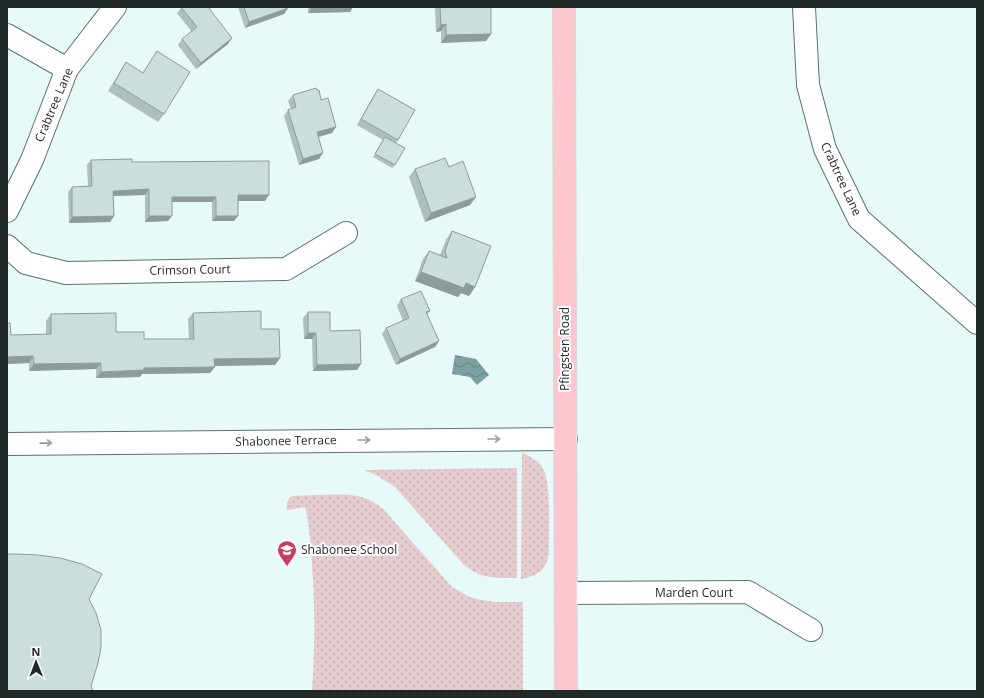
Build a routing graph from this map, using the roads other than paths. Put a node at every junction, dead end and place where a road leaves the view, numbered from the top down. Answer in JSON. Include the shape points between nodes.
{"nodes":[{"id":1,"x":115,"y":7,"type":"edge"},
{"id":2,"x":564,"y":7,"type":"edge"},
{"id":3,"x":804,"y":7,"type":"edge"},
{"id":4,"x":7,"y":35,"type":"edge"},
{"id":5,"x":67,"y":69,"type":"junction"},
{"id":6,"x":7,"y":211,"type":"edge"},
{"id":7,"x":346,"y":233,"type":"dead end"},
{"id":8,"x":7,"y":246,"type":"edge"},
{"id":9,"x":977,"y":323,"type":"edge"},
{"id":10,"x":566,"y":439,"type":"junction"},
{"id":11,"x":7,"y":444,"type":"edge"},
{"id":12,"x":566,"y":593,"type":"junction"},
{"id":13,"x":811,"y":630,"type":"dead end"},
{"id":14,"x":566,"y":691,"type":"edge"}],
"edges":[{"from":1,"to":5,"type":"street","name":"Crabtree Lane"},
{"from":2,"to":10,"type":"main road","name":"Pfingsten Road"},
{"from":3,"to":9,"type":"street","name":"Crabtree Lane","via":[[808,85],[825,149],[859,220]]},
{"from":4,"to":5,"type":"street"},
{"from":5,"to":6,"type":"street","name":"Crabtree Lane","via":[[32,160]]},
{"from":7,"to":8,"type":"street","name":"Crimson Court","via":[[286,269],[66,273],[26,263]]},
{"from":11,"to":10,"type":"street","name":"Shabonee Terrace","one_way":true},
{"from":10,"to":12,"type":"main road","name":"Pfingsten Road"},
{"from":12,"to":13,"type":"street","name":"Marden Court","via":[[748,592]]},
{"from":12,"to":14,"type":"main road","name":"Pfingsten Road"}]}
